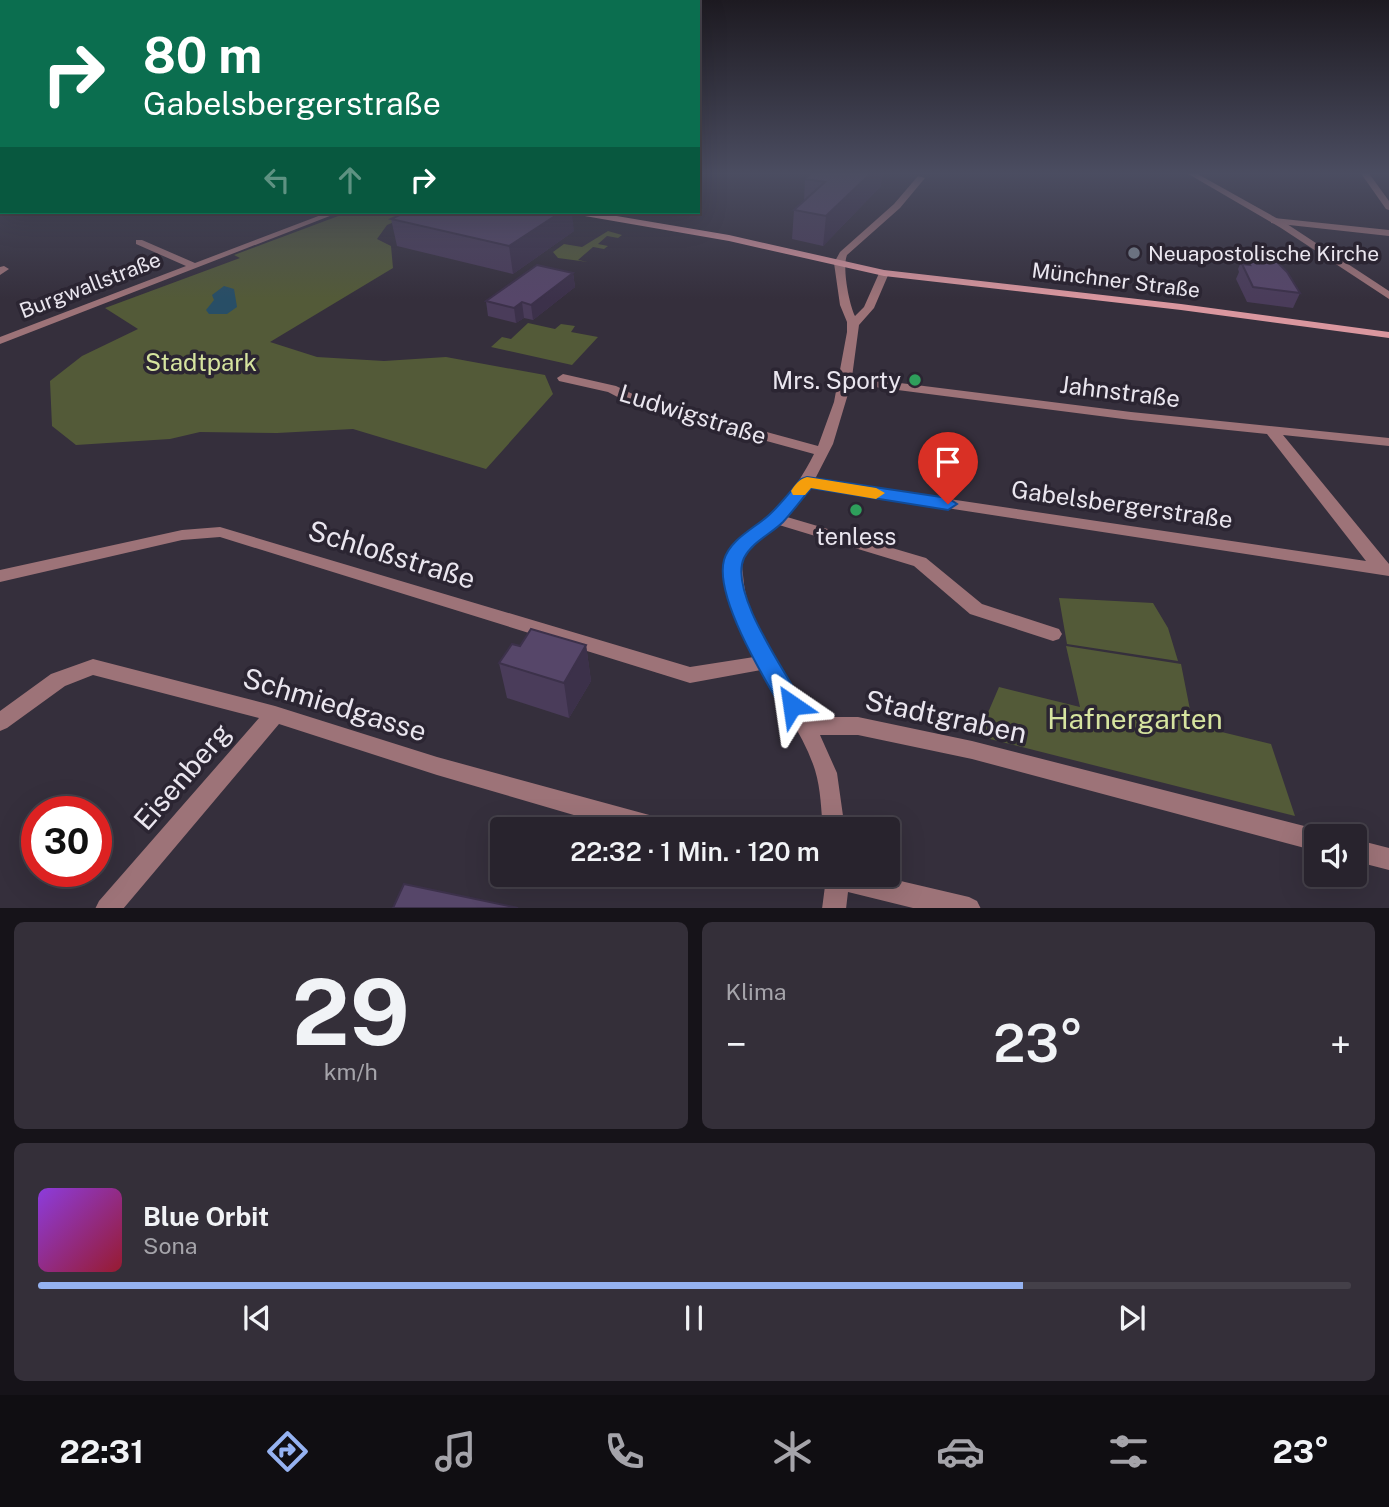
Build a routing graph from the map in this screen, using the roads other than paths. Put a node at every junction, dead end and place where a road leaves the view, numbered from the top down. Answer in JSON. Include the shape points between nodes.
{"nodes":[{"id":1,"x":330,"y":214,"type":"edge"},
{"id":2,"x":593,"y":214,"type":"edge"},
{"id":3,"x":887,"y":214,"type":"edge"},
{"id":4,"x":1263,"y":214,"type":"edge"},
{"id":5,"x":1274,"y":221,"type":"junction"},
{"id":6,"x":1389,"y":233,"type":"edge"},
{"id":7,"x":139,"y":242,"type":"dead end"},
{"id":8,"x":839,"y":264,"type":"junction"},
{"id":9,"x":194,"y":266,"type":"junction"},
{"id":10,"x":884,"y":273,"type":"junction"},
{"id":11,"x":1389,"y":296,"type":"edge"},
{"id":12,"x":853,"y":324,"type":"junction"},
{"id":13,"x":1389,"y":335,"type":"edge"},
{"id":14,"x":0,"y":341,"type":"edge"},
{"id":15,"x":562,"y":377,"type":"dead end"},
{"id":16,"x":846,"y":380,"type":"junction"},
{"id":17,"x":1273,"y":432,"type":"junction"},
{"id":18,"x":1389,"y":442,"type":"edge"},
{"id":19,"x":823,"y":452,"type":"junction"},
{"id":20,"x":807,"y":482,"type":"junction"},
{"id":21,"x":776,"y":519,"type":"junction"},
{"id":22,"x":1385,"y":569,"type":"edge"},
{"id":23,"x":0,"y":576,"type":"edge"},
{"id":24,"x":1054,"y":634,"type":"dead end"},
{"id":25,"x":766,"y":662,"type":"junction"},
{"id":26,"x":275,"y":714,"type":"junction"},
{"id":27,"x":0,"y":722,"type":"edge"},
{"id":28,"x":805,"y":726,"type":"junction"},
{"id":29,"x":618,"y":817,"type":"edge"},
{"id":30,"x":832,"y":817,"type":"edge"},
{"id":31,"x":1304,"y":837,"type":"edge"},
{"id":32,"x":1367,"y":853,"type":"edge"},
{"id":33,"x":1389,"y":859,"type":"edge"},
{"id":34,"x":834,"y":887,"type":"edge"},
{"id":35,"x":880,"y":887,"type":"edge"},
{"id":36,"x":107,"y":908,"type":"edge"},
{"id":37,"x":834,"y":908,"type":"edge"},
{"id":38,"x":969,"y":908,"type":"edge"}],
"edges":[{"from":1,"to":9,"type":"street","name":"Burgwallstraße"},
{"from":2,"to":8,"type":"main road","name":"Münchner Straße","via":[[729,238]]},
{"from":3,"to":8,"type":"street","via":[[845,251]]},
{"from":4,"to":5,"type":"street"},
{"from":5,"to":6,"type":"street"},
{"from":5,"to":11,"type":"street"},
{"from":7,"to":9,"type":"street","name":"Burgwallstraße"},
{"from":8,"to":10,"type":"main road","name":"Münchner Straße"},
{"from":8,"to":12,"type":"street","via":[[845,310]]},
{"from":9,"to":14,"type":"street","name":"Burgwallstraße"},
{"from":10,"to":12,"type":"street","via":[[869,308]]},
{"from":10,"to":13,"type":"main road","name":"Münchner Straße"},
{"from":12,"to":16,"type":"street"},
{"from":15,"to":19,"type":"street","name":"Ludwigstraße"},
{"from":16,"to":17,"type":"street","name":"Jahnstraße"},
{"from":16,"to":19,"type":"street","via":[[839,414]]},
{"from":17,"to":18,"type":"street","name":"Jahnstraße"},
{"from":17,"to":22,"type":"street"},
{"from":19,"to":20,"type":"street"},
{"from":20,"to":21,"type":"street"},
{"from":20,"to":22,"type":"street","name":"Gabelsbergerstraße"},
{"from":21,"to":24,"type":"street","via":[[920,562],[976,609]]},
{"from":21,"to":25,"type":"street","via":[[744,544],[734,560],[733,583]]},
{"from":23,"to":25,"type":"street","name":"Schloßstraße","via":[[182,536],[220,532],[691,675]]},
{"from":25,"to":28,"type":"street"},
{"from":26,"to":27,"type":"street","name":"Schmiedgasse","via":[[93,667],[58,680]]},
{"from":26,"to":29,"type":"street","name":"Schmiedgasse"},
{"from":26,"to":36,"type":"street","name":"Eisenberg"},
{"from":28,"to":30,"type":"street","via":[[825,768]]},
{"from":28,"to":31,"type":"street","name":"Stadtgraben","via":[[858,726],[972,750]]},
{"from":32,"to":33,"type":"street"},
{"from":34,"to":37,"type":"street"},
{"from":35,"to":38,"type":"street"}]}
